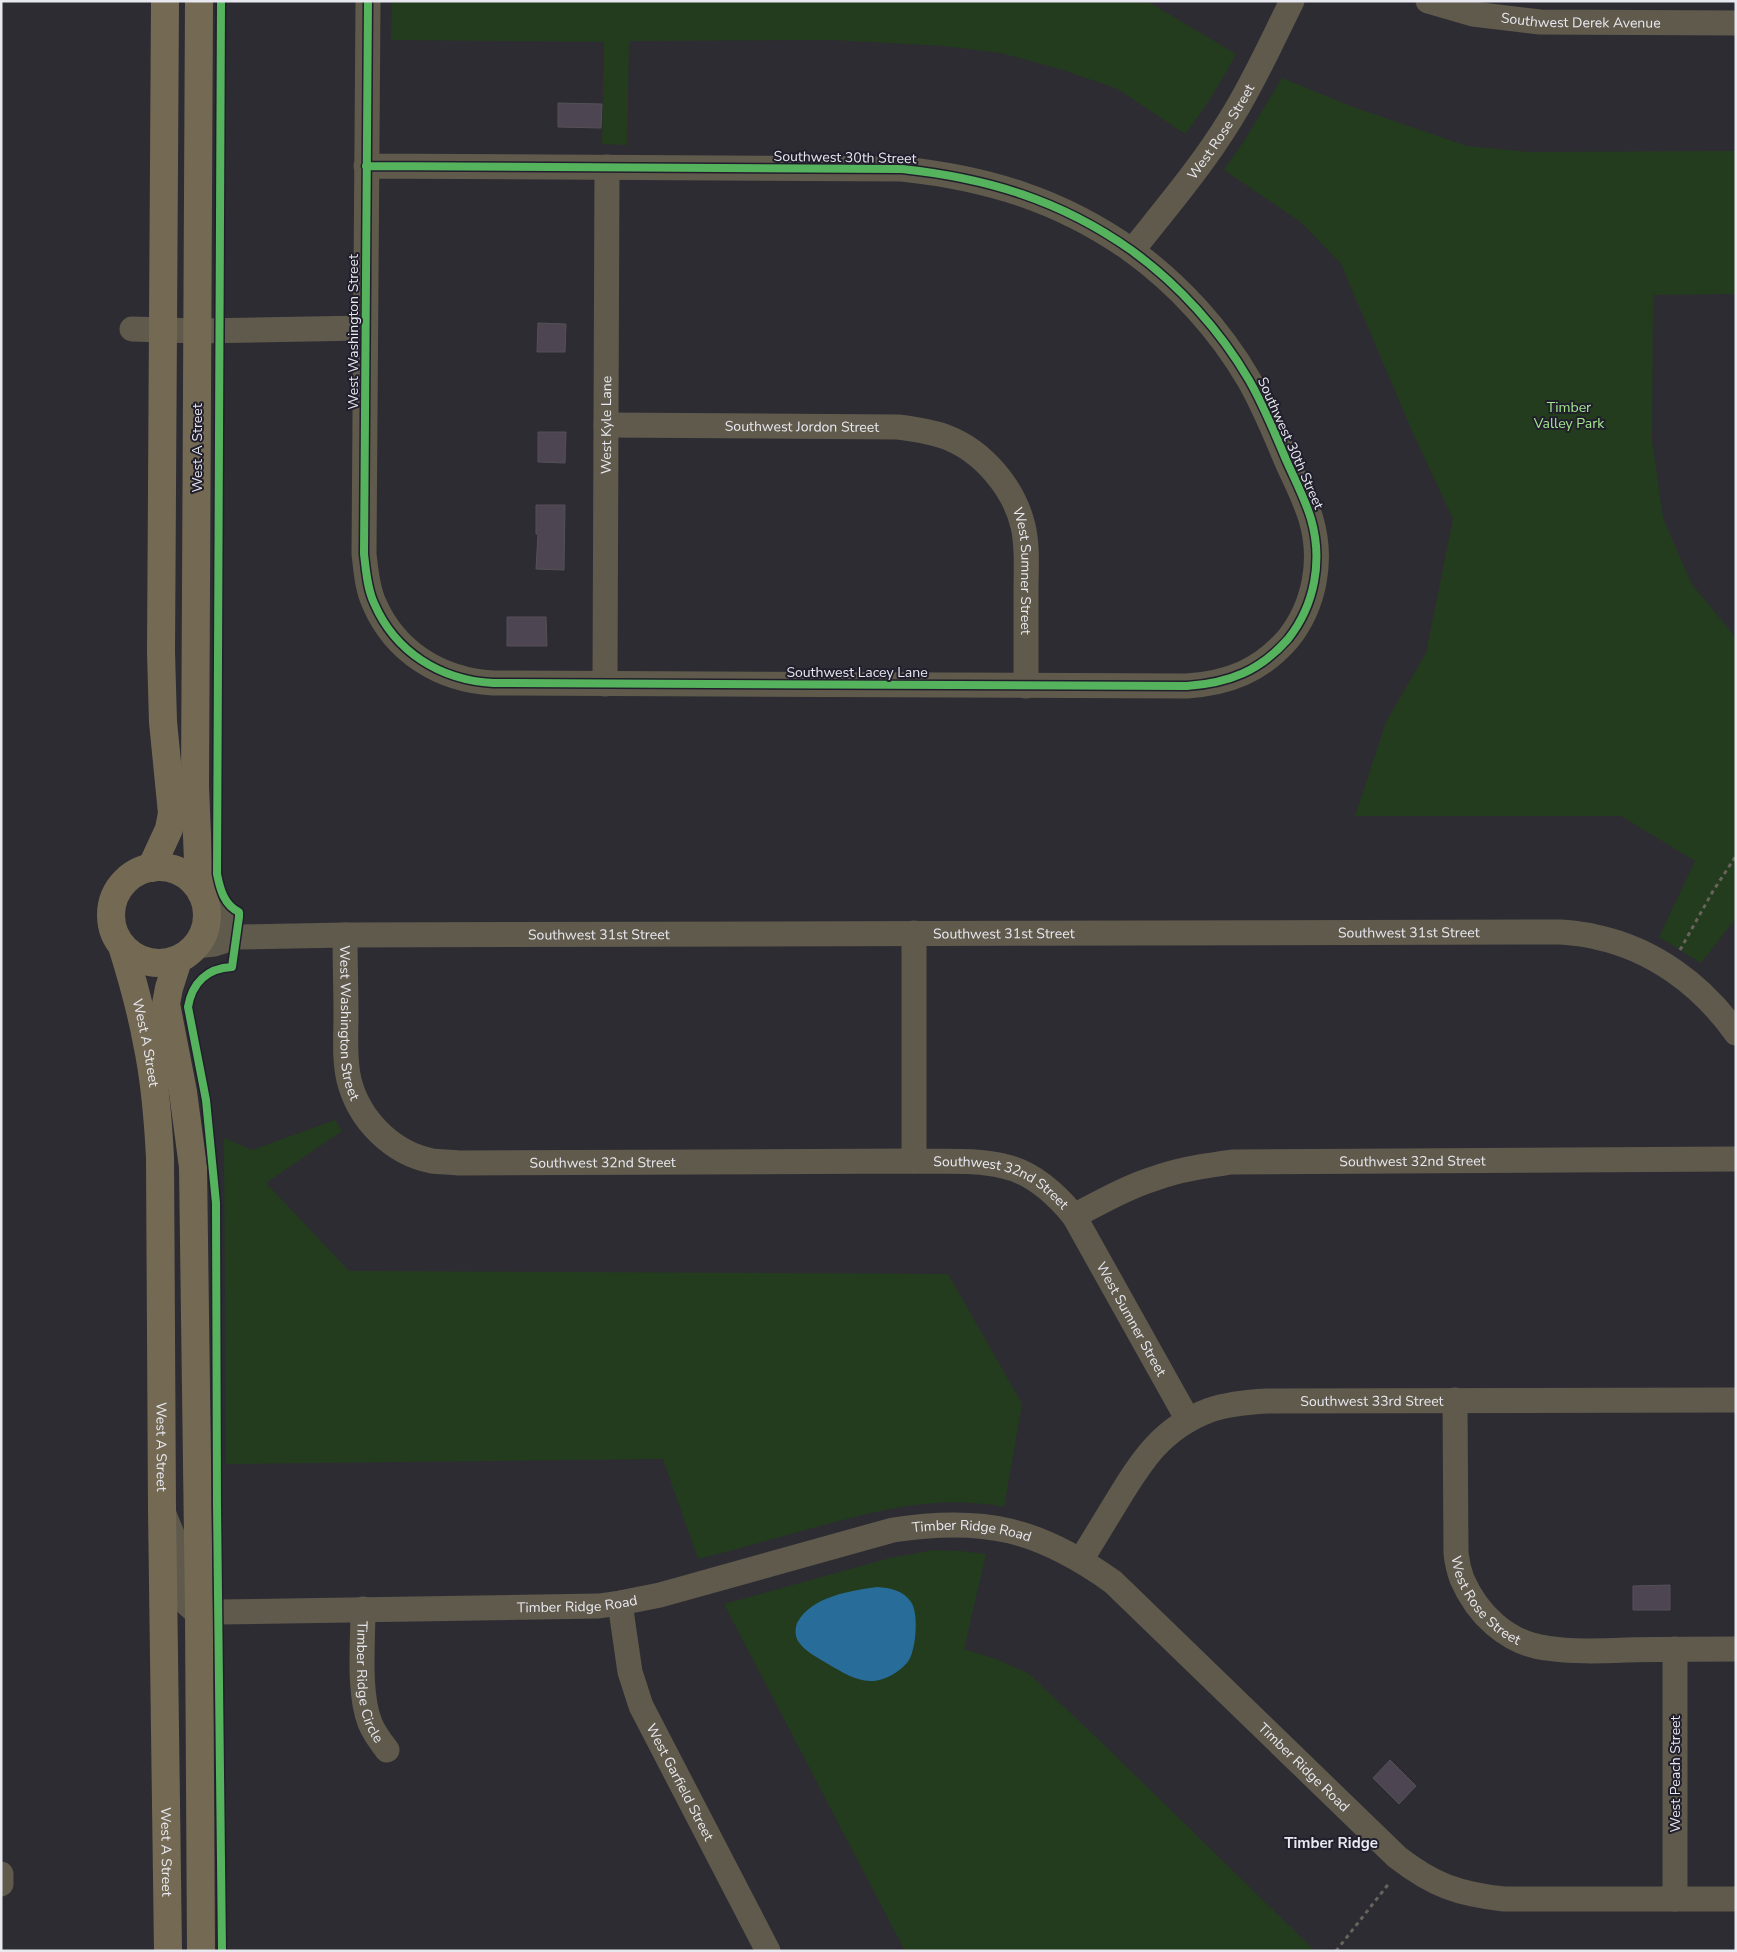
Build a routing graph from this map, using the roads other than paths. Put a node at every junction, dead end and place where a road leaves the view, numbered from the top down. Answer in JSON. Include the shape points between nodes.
{"nodes":[{"id":1,"x":165,"y":1,"type":"edge"},
{"id":2,"x":199,"y":1,"type":"edge"},
{"id":3,"x":368,"y":1,"type":"edge"},
{"id":4,"x":1292,"y":1,"type":"edge"},
{"id":5,"x":1428,"y":1,"type":"edge"},
{"id":6,"x":1474,"y":8,"type":"edge"},
{"id":7,"x":1736,"y":23,"type":"edge"},
{"id":8,"x":366,"y":166,"type":"junction"},
{"id":9,"x":607,"y":167,"type":"junction"},
{"id":10,"x":1132,"y":251,"type":"junction"},
{"id":11,"x":365,"y":328,"type":"junction"},
{"id":12,"x":132,"y":329,"type":"dead end"},
{"id":13,"x":163,"y":330,"type":"junction"},
{"id":14,"x":198,"y":331,"type":"junction"},
{"id":15,"x":606,"y":426,"type":"junction"},
{"id":16,"x":989,"y":466,"type":"joint"},
{"id":17,"x":1295,"y":630,"type":"joint"},
{"id":18,"x":408,"y":651,"type":"joint"},
{"id":19,"x":604,"y":684,"type":"junction"},
{"id":20,"x":1026,"y":686,"type":"junction"},
{"id":21,"x":151,"y":868,"type":"junction"},
{"id":22,"x":204,"y":900,"type":"junction"},
{"id":23,"x":914,"y":933,"type":"junction"},
{"id":24,"x":346,"y":935,"type":"junction"},
{"id":25,"x":236,"y":937,"type":"junction"},
{"id":26,"x":122,"y":946,"type":"junction"},
{"id":27,"x":187,"y":953,"type":"junction"},
{"id":28,"x":1736,"y":1033,"type":"edge"},
{"id":29,"x":359,"y":1107,"type":"joint"},
{"id":30,"x":1736,"y":1159,"type":"edge"},
{"id":31,"x":914,"y":1161,"type":"junction"},
{"id":32,"x":1074,"y":1216,"type":"junction"},
{"id":33,"x":1455,"y":1400,"type":"junction"},
{"id":34,"x":1736,"y":1400,"type":"edge"},
{"id":35,"x":1188,"y":1420,"type":"junction"},
{"id":36,"x":162,"y":1509,"type":"junction"},
{"id":37,"x":1082,"y":1560,"type":"junction"},
{"id":38,"x":620,"y":1604,"type":"junction"},
{"id":39,"x":363,"y":1609,"type":"junction"},
{"id":40,"x":199,"y":1611,"type":"junction"},
{"id":41,"x":1674,"y":1649,"type":"junction"},
{"id":42,"x":1736,"y":1649,"type":"edge"},
{"id":43,"x":386,"y":1750,"type":"dead end"},
{"id":44,"x":1,"y":1874,"type":"edge"},
{"id":45,"x":2,"y":1884,"type":"edge"},
{"id":46,"x":1676,"y":1899,"type":"junction"},
{"id":47,"x":1736,"y":1899,"type":"edge"},
{"id":48,"x":168,"y":1951,"type":"edge"},
{"id":49,"x":201,"y":1951,"type":"edge"},
{"id":50,"x":768,"y":1951,"type":"edge"}],
"edges":[{"from":1,"to":13,"type":"main road"},
{"from":2,"to":14,"type":"main road","name":"West A Street"},
{"from":3,"to":8,"type":"street","name":"West Washington Street"},
{"from":4,"to":10,"type":"street","name":"West Rose Street","via":[[1230,120]]},
{"from":5,"to":6,"type":"street","name":"Southwest Derek Avenue"},
{"from":6,"to":7,"type":"street","name":"Southwest Derek Avenue","via":[[1540,22]]},
{"from":8,"to":9,"type":"street","name":"Southwest 30th Street"},
{"from":8,"to":11,"type":"street","name":"West Washington Street"},
{"from":9,"to":10,"type":"street","name":"Southwest 30th Street","via":[[902,169],[945,174],[1028,195],[1074,216]]},
{"from":9,"to":15,"type":"street","name":"West Kyle Lane"},
{"from":10,"to":17,"type":"street","name":"Southwest 30th Street","via":[[1166,279],[1224,342],[1265,410],[1311,518],[1316,542],[1314,584],[1309,603]]},
{"from":11,"to":14,"type":"street"},
{"from":11,"to":18,"type":"street","name":"West Washington Street","via":[[366,578],[373,602],[386,625]]},
{"from":12,"to":13,"type":"street"},
{"from":13,"to":14,"type":"street"},
{"from":13,"to":21,"type":"main road","via":[[161,652],[163,722],[172,812],[169,829]]},
{"from":14,"to":22,"type":"main road","name":"West A Street","via":[[195,786]]},
{"from":15,"to":16,"type":"street","name":"Southwest Jordon Street","via":[[898,427],[948,437]]},
{"from":15,"to":19,"type":"street","name":"West Kyle Lane"},
{"from":16,"to":20,"type":"street","name":"West Sumner Street","via":[[1014,500],[1025,542]]},
{"from":17,"to":20,"type":"street","name":"Southwest Lacey Lane","via":[[1260,664],[1213,684]]},
{"from":18,"to":19,"type":"street","name":"Southwest Lacey Lane","via":[[452,677],[478,682]]},
{"from":19,"to":20,"type":"street","name":"Southwest Lacey Lane"},
{"from":21,"to":22,"type":"main road","via":[[166,867],[181,872],[193,881]]},
{"from":21,"to":26,"type":"main road","via":[[135,873],[122,884],[114,899],[112,924]]},
{"from":22,"to":25,"type":"street"},
{"from":22,"to":27,"type":"main road","via":[[207,921],[203,934]]},
{"from":23,"to":24,"type":"street","name":"Southwest 31st Street"},
{"from":23,"to":28,"type":"street","name":"Southwest 31st Street","via":[[1561,932],[1595,936],[1651,957],[1680,975],[1702,993]]},
{"from":23,"to":31,"type":"street"},
{"from":24,"to":25,"type":"street","name":"Southwest 31st Street"},
{"from":24,"to":29,"type":"street","name":"West Washington Street","via":[[346,1063]]},
{"from":25,"to":27,"type":"street","name":"Southwest 31st Street"},
{"from":26,"to":27,"type":"main road","via":[[148,962],[163,963]]},
{"from":26,"to":36,"type":"main road","name":"West A Street","via":[[148,1045],[157,1110]]},
{"from":27,"to":40,"type":"main road","name":"West A Street","via":[[169,988],[166,1004],[193,1167]]},
{"from":29,"to":31,"type":"street","name":"Southwest 32nd Street","via":[[386,1139],[408,1153],[433,1161]]},
{"from":30,"to":32,"type":"street","name":"Southwest 32nd Street","via":[[1232,1162],[1189,1168],[1156,1178]]},
{"from":31,"to":32,"type":"street","name":"Southwest 32nd Street","via":[[1004,1166],[1043,1185]]},
{"from":32,"to":35,"type":"street","name":"West Sumner Street"},
{"from":33,"to":34,"type":"street","name":"Southwest 33rd Street"},
{"from":33,"to":35,"type":"street","name":"Southwest 33rd Street","via":[[1247,1402],[1211,1410]]},
{"from":33,"to":41,"type":"street","name":"West Rose Street","via":[[1456,1554],[1464,1584],[1485,1617],[1516,1639],[1545,1648]]},
{"from":35,"to":37,"type":"street","name":"Southwest 33rd Street","via":[[1142,1460]]},
{"from":36,"to":40,"type":"street","via":[[182,1558],[184,1601]]},
{"from":36,"to":48,"type":"main road","name":"West A Street"},
{"from":37,"to":38,"type":"street","name":"Timber Ridge Road","via":[[1015,1532],[974,1525],[927,1525],[893,1530]]},
{"from":37,"to":46,"type":"street","name":"Timber Ridge Road","via":[[1114,1582],[1397,1857],[1419,1874],[1473,1896],[1504,1900]]},
{"from":38,"to":39,"type":"street","name":"Timber Ridge Road"},
{"from":38,"to":50,"type":"street","name":"West Garfield Street","via":[[630,1672],[641,1706]]},
{"from":39,"to":40,"type":"street","name":"Timber Ridge Road"},
{"from":39,"to":43,"type":"street","name":"Timber Ridge Circle","via":[[363,1690],[370,1722]]},
{"from":40,"to":49,"type":"main road","name":"West A Street"},
{"from":41,"to":42,"type":"street","name":"West Rose Street"},
{"from":41,"to":46,"type":"street","name":"West Peach Street"},
{"from":44,"to":45,"type":"street"},
{"from":46,"to":47,"type":"street","name":"Timber Ridge Road"}]}
